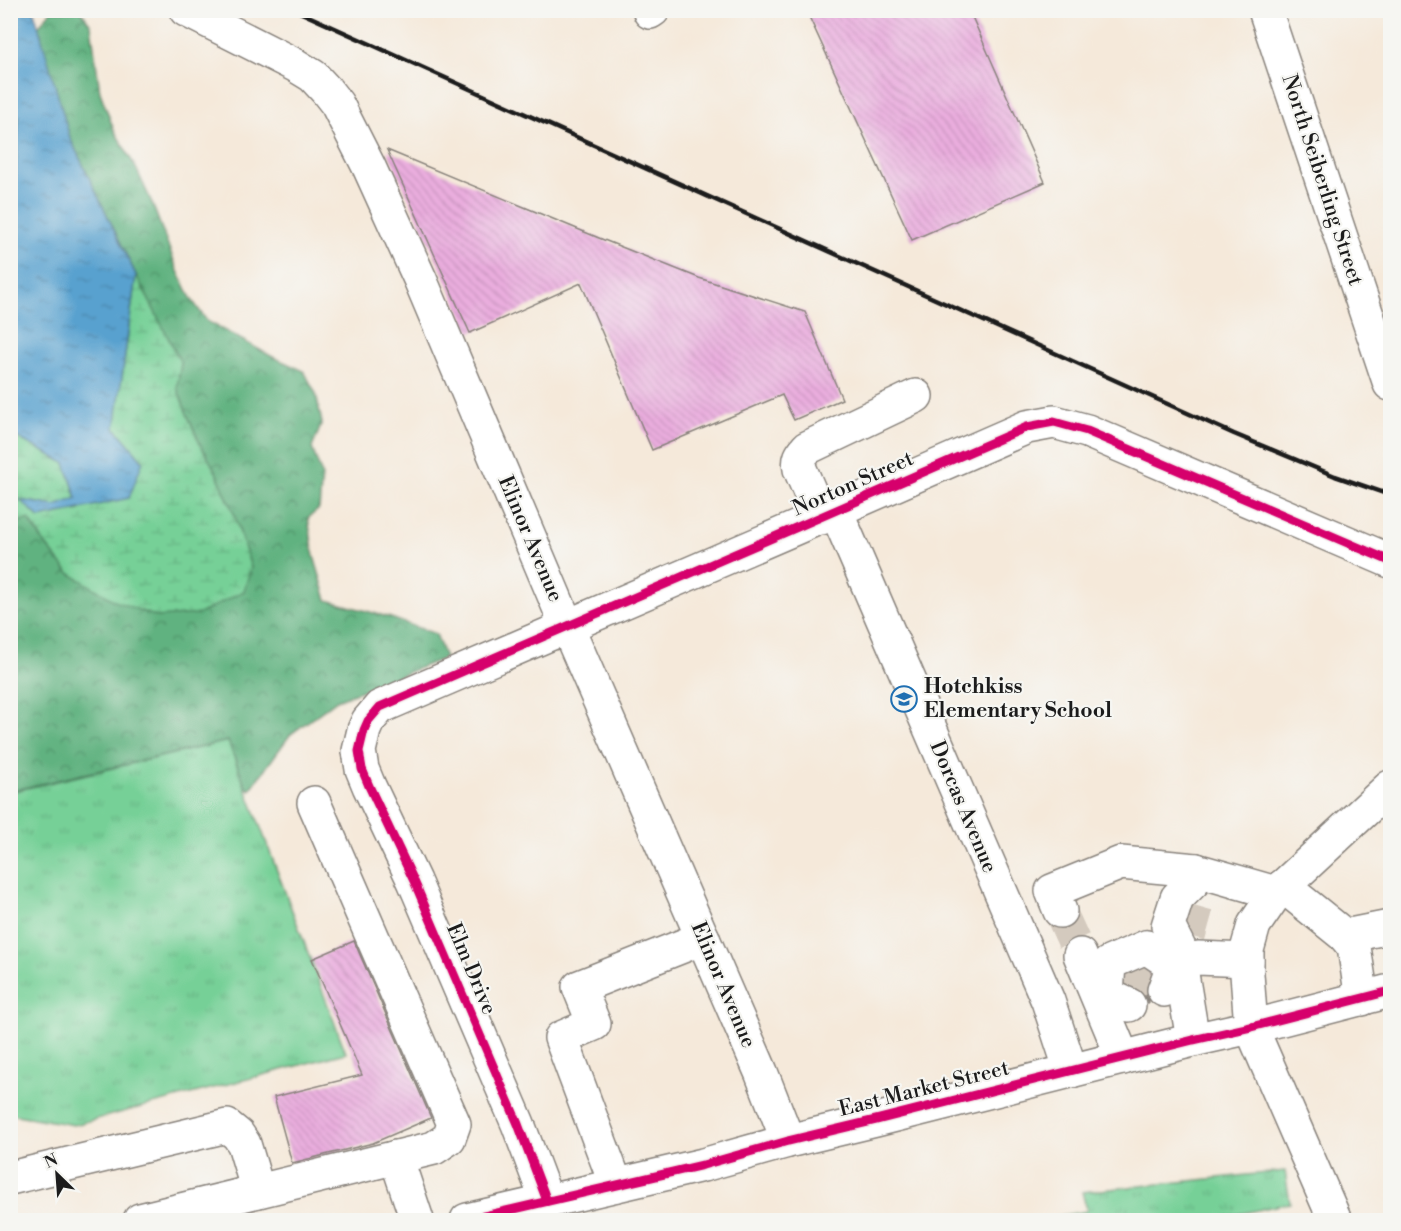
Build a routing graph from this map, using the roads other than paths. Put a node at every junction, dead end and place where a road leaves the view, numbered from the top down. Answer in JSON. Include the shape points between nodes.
{"nodes":[{"id":1,"x":186,"y":10,"type":"edge"},
{"id":2,"x":1265,"y":10,"type":"edge"},
{"id":3,"x":1390,"y":384,"type":"edge"},
{"id":4,"x":916,"y":396,"type":"dead end"},
{"id":5,"x":829,"y":514,"type":"junction"},
{"id":6,"x":1390,"y":561,"type":"edge"},
{"id":7,"x":567,"y":626,"type":"junction"},
{"id":8,"x":359,"y":752,"type":"joint"},
{"id":9,"x":1390,"y":787,"type":"edge"},
{"id":10,"x":314,"y":802,"type":"dead end"},
{"id":11,"x":1280,"y":889,"type":"junction"},
{"id":12,"x":1060,"y":911,"type":"tunnel mouth"},
{"id":13,"x":1390,"y":927,"type":"edge"},
{"id":14,"x":1345,"y":936,"type":"junction"},
{"id":15,"x":1181,"y":937,"type":"junction"},
{"id":16,"x":703,"y":938,"type":"junction"},
{"id":17,"x":1080,"y":954,"type":"tunnel mouth"},
{"id":18,"x":1247,"y":960,"type":"junction"},
{"id":19,"x":1376,"y":995,"type":"edge"},
{"id":20,"x":1114,"y":997,"type":"junction"},
{"id":21,"x":1053,"y":1017,"type":"junction"},
{"id":22,"x":1251,"y":1028,"type":"junction"},
{"id":23,"x":1193,"y":1040,"type":"junction"},
{"id":24,"x":1123,"y":1058,"type":"junction"},
{"id":25,"x":1071,"y":1071,"type":"junction"},
{"id":26,"x":788,"y":1141,"type":"junction"},
{"id":27,"x":396,"y":1157,"type":"junction"},
{"id":28,"x":10,"y":1178,"type":"edge"},
{"id":29,"x":616,"y":1185,"type":"junction"},
{"id":30,"x":258,"y":1191,"type":"junction"},
{"id":31,"x":547,"y":1202,"type":"junction"},
{"id":32,"x":140,"y":1221,"type":"edge"},
{"id":33,"x":417,"y":1221,"type":"edge"},
{"id":34,"x":466,"y":1221,"type":"edge"},
{"id":35,"x":1335,"y":1221,"type":"edge"}],
"edges":[{"from":1,"to":7,"type":"street","name":"Elinor Avenue","via":[[313,76],[337,104],[420,279]]},
{"from":2,"to":3,"type":"street","name":"North Seiberling Street"},
{"from":4,"to":5,"type":"street","name":"Dorcas Avenue","via":[[807,448],[801,456],[800,469]]},
{"from":5,"to":6,"type":"street","name":"Norton Street","via":[[1027,427],[1054,422],[1087,431]]},
{"from":5,"to":7,"type":"street","name":"Norton Street"},
{"from":5,"to":21,"type":"street","name":"Dorcas Avenue"},
{"from":7,"to":8,"type":"street","name":"Norton Street","via":[[380,707],[368,721]]},
{"from":7,"to":16,"type":"street","name":"Elinor Avenue"},
{"from":8,"to":31,"type":"street","name":"Elm Drive","via":[[369,786],[518,1124]]},
{"from":9,"to":11,"type":"street"},
{"from":10,"to":27,"type":"street","via":[[454,1124],[449,1138],[434,1148]]},
{"from":11,"to":14,"type":"street"},
{"from":11,"to":15,"type":"street"},
{"from":11,"to":18,"type":"street","via":[[1254,925]]},
{"from":12,"to":15,"type":"street","via":[[1052,891],[1121,863]]},
{"from":13,"to":14,"type":"street"},
{"from":14,"to":19,"type":"street"},
{"from":15,"to":18,"type":"street","via":[[1198,958]]},
{"from":15,"to":20,"type":"street","via":[[1109,963]]},
{"from":15,"to":23,"type":"street"},
{"from":16,"to":26,"type":"street","name":"Elinor Avenue"},
{"from":16,"to":29,"type":"street","via":[[579,987],[594,1024],[561,1038]]},
{"from":17,"to":20,"type":"street"},
{"from":18,"to":22,"type":"street"},
{"from":19,"to":22,"type":"street","name":"East Market Street"},
{"from":20,"to":21,"type":"street"},
{"from":20,"to":24,"type":"street"},
{"from":21,"to":25,"type":"street","name":"Dorcas Avenue"},
{"from":22,"to":23,"type":"street","name":"East Market Street"},
{"from":22,"to":35,"type":"street"},
{"from":23,"to":24,"type":"street","name":"East Market Street"},
{"from":24,"to":25,"type":"street","name":"East Market Street"},
{"from":25,"to":26,"type":"street","name":"East Market Street"},
{"from":26,"to":29,"type":"street","name":"East Market Street"},
{"from":27,"to":30,"type":"street"},
{"from":27,"to":33,"type":"street"},
{"from":28,"to":30,"type":"street","via":[[227,1126],[244,1144]]},
{"from":29,"to":31,"type":"street","name":"East Market Street"},
{"from":30,"to":32,"type":"street"},
{"from":31,"to":34,"type":"street","name":"East Market Street"}]}
